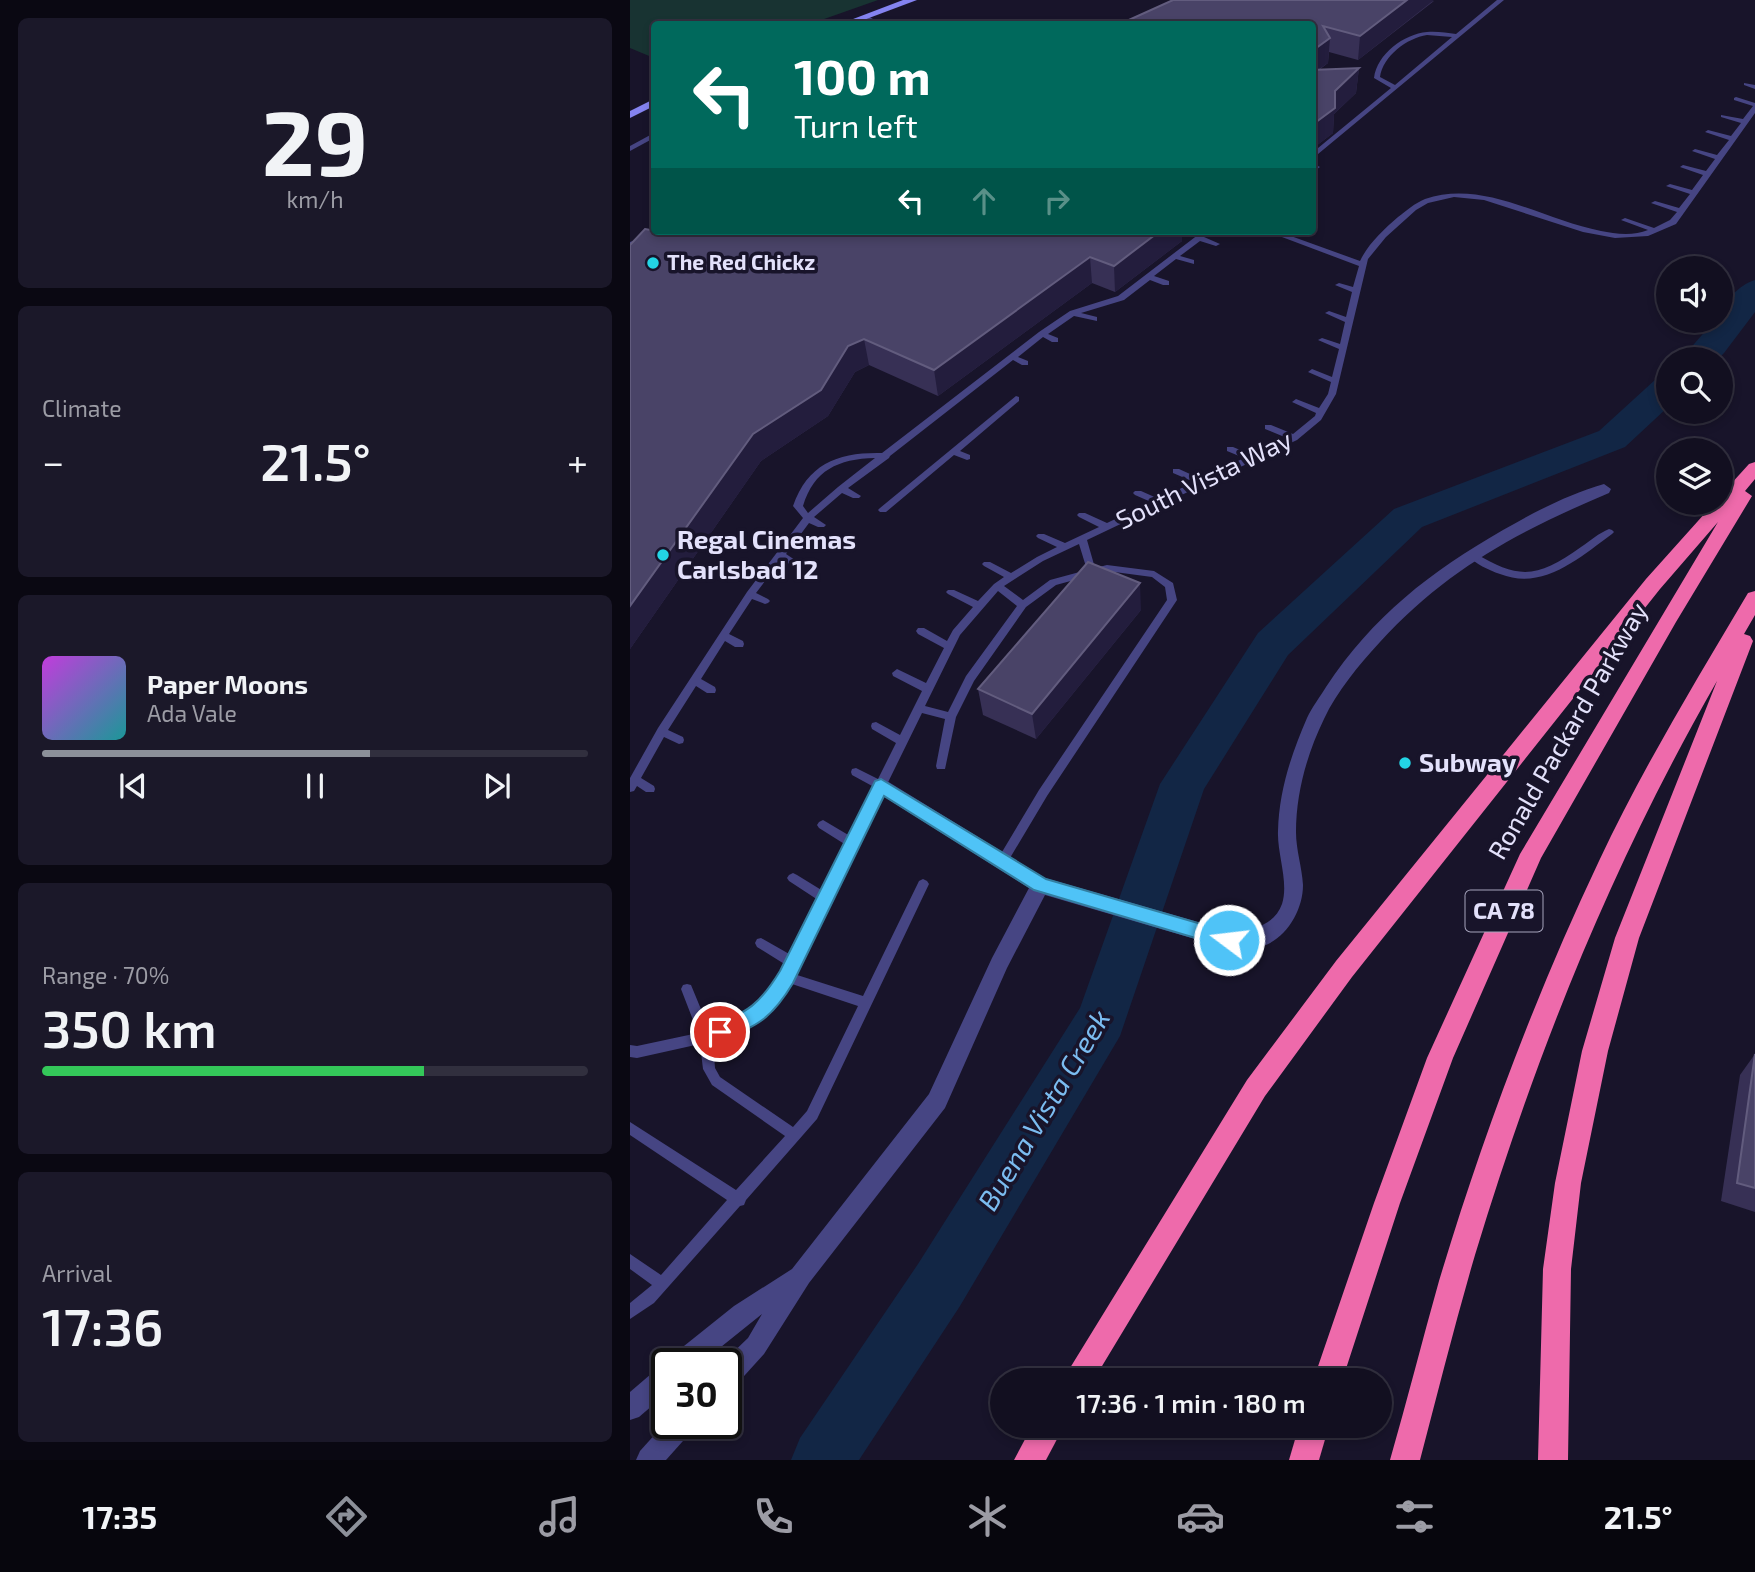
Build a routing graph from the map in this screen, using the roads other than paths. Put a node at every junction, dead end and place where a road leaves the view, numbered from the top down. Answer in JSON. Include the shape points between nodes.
{"nodes":[{"id":1,"x":912,"y":0,"type":"edge"},
{"id":2,"x":1501,"y":0,"type":"edge"},
{"id":3,"x":1486,"y":13,"type":"junction"},
{"id":4,"x":1496,"y":15,"type":"dead end"},
{"id":5,"x":866,"y":17,"type":"junction"},
{"id":6,"x":854,"y":21,"type":"edge"},
{"id":7,"x":873,"y":21,"type":"edge"},
{"id":8,"x":1471,"y":25,"type":"junction"},
{"id":9,"x":1482,"y":27,"type":"dead end"},
{"id":10,"x":1459,"y":39,"type":"junction"},
{"id":11,"x":1436,"y":54,"type":"junction"},
{"id":12,"x":1447,"y":57,"type":"dead end"},
{"id":13,"x":1419,"y":68,"type":"junction"},
{"id":14,"x":1430,"y":71,"type":"dead end"},
{"id":15,"x":1746,"y":84,"type":"dead end"},
{"id":16,"x":1399,"y":85,"type":"junction"},
{"id":17,"x":1411,"y":86,"type":"dead end"},
{"id":18,"x":1755,"y":87,"type":"edge"},
{"id":19,"x":1383,"y":98,"type":"junction"},
{"id":20,"x":1736,"y":99,"type":"dead end"},
{"id":21,"x":1393,"y":101,"type":"dead end"},
{"id":22,"x":651,"y":104,"type":"edge"},
{"id":23,"x":1755,"y":107,"type":"edge"},
{"id":24,"x":1365,"y":114,"type":"junction"},
{"id":25,"x":630,"y":115,"type":"edge"},
{"id":26,"x":1723,"y":116,"type":"dead end"},
{"id":27,"x":1376,"y":117,"type":"dead end"},
{"id":28,"x":1745,"y":122,"type":"junction"},
{"id":29,"x":1346,"y":130,"type":"junction"},
{"id":30,"x":1707,"y":132,"type":"dead end"},
{"id":31,"x":1356,"y":133,"type":"dead end"},
{"id":32,"x":651,"y":137,"type":"edge"},
{"id":33,"x":1733,"y":139,"type":"junction"},
{"id":34,"x":640,"y":143,"type":"junction"},
{"id":35,"x":1327,"y":145,"type":"junction"},
{"id":36,"x":651,"y":148,"type":"dead end"},
{"id":37,"x":630,"y":149,"type":"edge"},
{"id":38,"x":1337,"y":149,"type":"dead end"},
{"id":39,"x":1695,"y":151,"type":"dead end"},
{"id":40,"x":1316,"y":154,"type":"edge"},
{"id":41,"x":1719,"y":158,"type":"junction"},
{"id":42,"x":1683,"y":167,"type":"dead end"},
{"id":43,"x":1708,"y":174,"type":"junction"},
{"id":44,"x":1670,"y":186,"type":"dead end"},
{"id":45,"x":1694,"y":193,"type":"junction"},
{"id":46,"x":1655,"y":203,"type":"dead end"},
{"id":47,"x":1681,"y":211,"type":"junction"},
{"id":48,"x":1625,"y":220,"type":"dead end"},
{"id":49,"x":1657,"y":231,"type":"junction"},
{"id":50,"x":658,"y":235,"type":"edge"},
{"id":51,"x":1203,"y":235,"type":"edge"},
{"id":52,"x":1281,"y":235,"type":"edge"},
{"id":53,"x":1199,"y":238,"type":"junction"},
{"id":54,"x":1216,"y":244,"type":"dead end"},
{"id":55,"x":630,"y":246,"type":"edge"},
{"id":56,"x":1176,"y":257,"type":"junction"},
{"id":57,"x":1191,"y":262,"type":"dead end"},
{"id":58,"x":1363,"y":265,"type":"junction"},
{"id":59,"x":1150,"y":277,"type":"junction"},
{"id":60,"x":1166,"y":283,"type":"dead end"},
{"id":61,"x":1339,"y":285,"type":"dead end"},
{"id":62,"x":1357,"y":291,"type":"junction"},
{"id":63,"x":1121,"y":298,"type":"junction"},
{"id":64,"x":1133,"y":304,"type":"dead end"},
{"id":65,"x":1073,"y":313,"type":"junction"},
{"id":66,"x":1329,"y":313,"type":"dead end"},
{"id":67,"x":1094,"y":319,"type":"dead end"},
{"id":68,"x":1350,"y":321,"type":"junction"},
{"id":69,"x":1042,"y":334,"type":"junction"},
{"id":70,"x":1055,"y":340,"type":"dead end"},
{"id":71,"x":1322,"y":340,"type":"dead end"},
{"id":72,"x":1344,"y":348,"type":"junction"},
{"id":73,"x":1012,"y":357,"type":"junction"},
{"id":74,"x":1025,"y":363,"type":"dead end"},
{"id":75,"x":1312,"y":372,"type":"dead end"},
{"id":76,"x":1335,"y":381,"type":"junction"},
{"id":77,"x":977,"y":382,"type":"junction"},
{"id":78,"x":989,"y":387,"type":"dead end"},
{"id":79,"x":1016,"y":399,"type":"dead end"},
{"id":80,"x":1296,"y":402,"type":"dead end"},
{"id":81,"x":1321,"y":412,"type":"junction"},
{"id":82,"x":986,"y":423,"type":"junction"},
{"id":83,"x":1268,"y":427,"type":"dead end"},
{"id":84,"x":997,"y":428,"type":"dead end"},
{"id":85,"x":1294,"y":438,"type":"junction"},
{"id":86,"x":1230,"y":449,"type":"dead end"},
{"id":87,"x":953,"y":450,"type":"junction"},
{"id":88,"x":886,"y":456,"type":"junction"},
{"id":89,"x":967,"y":457,"type":"dead end"},
{"id":90,"x":1252,"y":458,"type":"junction"},
{"id":91,"x":1755,"y":468,"type":"edge"},
{"id":92,"x":1176,"y":471,"type":"dead end"},
{"id":93,"x":1755,"y":477,"type":"edge"},
{"id":94,"x":921,"y":478,"type":"junction"},
{"id":95,"x":1201,"y":482,"type":"junction"},
{"id":96,"x":932,"y":483,"type":"dead end"},
{"id":97,"x":841,"y":489,"type":"junction"},
{"id":98,"x":1604,"y":489,"type":"dead end"},
{"id":99,"x":1138,"y":493,"type":"dead end"},
{"id":100,"x":856,"y":496,"type":"dead end"},
{"id":101,"x":1159,"y":502,"type":"junction"},
{"id":102,"x":883,"y":510,"type":"dead end"},
{"id":103,"x":1082,"y":516,"type":"dead end"},
{"id":104,"x":808,"y":517,"type":"junction"},
{"id":105,"x":821,"y":525,"type":"dead end"},
{"id":106,"x":1106,"y":527,"type":"junction"},
{"id":107,"x":1609,"y":532,"type":"dead end"},
{"id":108,"x":1041,"y":536,"type":"dead end"},
{"id":109,"x":1082,"y":539,"type":"junction"},
{"id":110,"x":1065,"y":547,"type":"junction"},
{"id":111,"x":779,"y":554,"type":"junction"},
{"id":112,"x":1472,"y":555,"type":"junction"},
{"id":113,"x":793,"y":562,"type":"dead end"},
{"id":114,"x":987,"y":564,"type":"dead end"},
{"id":115,"x":1092,"y":572,"type":"junction"},
{"id":116,"x":1012,"y":577,"type":"junction"},
{"id":117,"x":997,"y":586,"type":"junction"},
{"id":118,"x":951,"y":592,"type":"dead end"},
{"id":119,"x":750,"y":594,"type":"junction"},
{"id":120,"x":1755,"y":598,"type":"edge"},
{"id":121,"x":765,"y":601,"type":"dead end"},
{"id":122,"x":1023,"y":605,"type":"junction"},
{"id":123,"x":979,"y":606,"type":"junction"},
{"id":124,"x":1755,"y":610,"type":"edge"},
{"id":125,"x":921,"y":631,"type":"dead end"},
{"id":126,"x":724,"y":636,"type":"junction"},
{"id":127,"x":739,"y":644,"type":"dead end"},
{"id":128,"x":949,"y":646,"type":"junction"},
{"id":129,"x":897,"y":673,"type":"dead end"},
{"id":130,"x":695,"y":680,"type":"junction"},
{"id":131,"x":928,"y":689,"type":"junction"},
{"id":132,"x":711,"y":690,"type":"dead end"},
{"id":133,"x":919,"y":708,"type":"junction"},
{"id":134,"x":951,"y":717,"type":"junction"},
{"id":135,"x":876,"y":726,"type":"dead end"},
{"id":136,"x":662,"y":731,"type":"junction"},
{"id":137,"x":679,"y":740,"type":"dead end"},
{"id":138,"x":902,"y":742,"type":"junction"},
{"id":139,"x":941,"y":766,"type":"dead end"},
{"id":140,"x":856,"y":772,"type":"dead end"},
{"id":141,"x":632,"y":784,"type":"edge"},
{"id":142,"x":881,"y":786,"type":"junction"},
{"id":143,"x":650,"y":789,"type":"dead end"},
{"id":144,"x":824,"y":825,"type":"dead end"},
{"id":145,"x":852,"y":843,"type":"junction"},
{"id":146,"x":1003,"y":860,"type":"junction"},
{"id":147,"x":793,"y":878,"type":"dead end"},
{"id":148,"x":923,"y":884,"type":"dead end"},
{"id":149,"x":1041,"y":885,"type":"junction"},
{"id":150,"x":825,"y":898,"type":"junction"},
{"id":151,"x":761,"y":943,"type":"dead end"},
{"id":152,"x":793,"y":963,"type":"junction"},
{"id":153,"x":786,"y":977,"type":"junction"},
{"id":154,"x":687,"y":989,"type":"dead end"},
{"id":155,"x":866,"y":1003,"type":"junction"},
{"id":156,"x":706,"y":1037,"type":"junction"},
{"id":157,"x":630,"y":1051,"type":"edge"},
{"id":158,"x":630,"y":1128,"type":"edge"},
{"id":159,"x":795,"y":1136,"type":"junction"},
{"id":160,"x":739,"y":1200,"type":"junction"},
{"id":161,"x":630,"y":1261,"type":"edge"},
{"id":162,"x":801,"y":1275,"type":"junction"},
{"id":163,"x":662,"y":1284,"type":"junction"},
{"id":164,"x":630,"y":1312,"type":"edge"},
{"id":165,"x":701,"y":1348,"type":"edge"},
{"id":166,"x":742,"y":1360,"type":"edge"},
{"id":167,"x":1084,"y":1368,"type":"edge"},
{"id":168,"x":1331,"y":1368,"type":"edge"},
{"id":169,"x":651,"y":1390,"type":"edge"},
{"id":170,"x":630,"y":1408,"type":"edge"},
{"id":171,"x":1042,"y":1438,"type":"edge"},
{"id":172,"x":1310,"y":1438,"type":"edge"},
{"id":173,"x":668,"y":1439,"type":"edge"},
{"id":174,"x":649,"y":1460,"type":"edge"},
{"id":175,"x":1029,"y":1460,"type":"edge"},
{"id":176,"x":1304,"y":1460,"type":"edge"},
{"id":177,"x":1405,"y":1460,"type":"edge"},
{"id":178,"x":1553,"y":1460,"type":"edge"}],
"edges":[{"from":1,"to":5,"type":"main road"},
{"from":2,"to":3,"type":"lane"},
{"from":3,"to":4,"type":"lane"},
{"from":3,"to":8,"type":"lane"},
{"from":5,"to":6,"type":"main road"},
{"from":5,"to":7,"type":"lane"},
{"from":8,"to":9,"type":"lane"},
{"from":8,"to":10,"type":"lane"},
{"from":10,"to":11,"type":"lane"},
{"from":10,"to":16,"type":"lane","via":[[1417,35],[1381,62],[1377,78]]},
{"from":11,"to":12,"type":"lane"},
{"from":11,"to":13,"type":"lane"},
{"from":13,"to":14,"type":"lane"},
{"from":13,"to":16,"type":"lane"},
{"from":15,"to":18,"type":"lane"},
{"from":16,"to":17,"type":"lane"},
{"from":16,"to":19,"type":"lane"},
{"from":19,"to":21,"type":"lane"},
{"from":19,"to":24,"type":"lane"},
{"from":20,"to":23,"type":"lane"},
{"from":22,"to":25,"type":"main road"},
{"from":23,"to":28,"type":"lane"},
{"from":24,"to":27,"type":"lane"},
{"from":24,"to":29,"type":"lane"},
{"from":26,"to":28,"type":"lane"},
{"from":28,"to":33,"type":"lane"},
{"from":29,"to":31,"type":"lane"},
{"from":29,"to":35,"type":"lane"},
{"from":30,"to":33,"type":"lane"},
{"from":32,"to":34,"type":"lane"},
{"from":33,"to":41,"type":"lane"},
{"from":34,"to":36,"type":"lane"},
{"from":34,"to":37,"type":"lane"},
{"from":35,"to":38,"type":"lane"},
{"from":35,"to":40,"type":"lane"},
{"from":39,"to":41,"type":"lane"},
{"from":41,"to":43,"type":"lane"},
{"from":42,"to":43,"type":"lane"},
{"from":43,"to":45,"type":"lane"},
{"from":44,"to":45,"type":"lane"},
{"from":45,"to":47,"type":"lane"},
{"from":46,"to":47,"type":"lane"},
{"from":47,"to":49,"type":"lane"},
{"from":48,"to":49,"type":"lane"},
{"from":49,"to":58,"type":"lane","name":"South Vista Way","via":[[1630,237],[1590,232],[1487,200],[1441,197],[1413,208],[1372,245]]},
{"from":50,"to":55,"type":"lane"},
{"from":51,"to":53,"type":"lane"},
{"from":52,"to":58,"type":"lane"},
{"from":53,"to":54,"type":"lane"},
{"from":53,"to":56,"type":"lane"},
{"from":56,"to":57,"type":"lane"},
{"from":56,"to":59,"type":"lane"},
{"from":58,"to":62,"type":"lane","name":"South Vista Way"},
{"from":59,"to":60,"type":"lane"},
{"from":59,"to":63,"type":"lane"},
{"from":61,"to":62,"type":"lane"},
{"from":62,"to":68,"type":"lane","name":"South Vista Way"},
{"from":63,"to":64,"type":"lane"},
{"from":63,"to":65,"type":"lane"},
{"from":65,"to":67,"type":"lane"},
{"from":65,"to":69,"type":"lane"},
{"from":66,"to":68,"type":"lane"},
{"from":68,"to":72,"type":"lane","name":"South Vista Way"},
{"from":69,"to":70,"type":"lane"},
{"from":69,"to":73,"type":"lane"},
{"from":71,"to":72,"type":"lane"},
{"from":72,"to":76,"type":"lane","name":"South Vista Way"},
{"from":73,"to":74,"type":"lane"},
{"from":73,"to":77,"type":"lane"},
{"from":75,"to":76,"type":"lane"},
{"from":76,"to":81,"type":"lane","name":"South Vista Way"},
{"from":77,"to":78,"type":"lane"},
{"from":77,"to":88,"type":"lane"},
{"from":79,"to":82,"type":"lane"},
{"from":80,"to":81,"type":"lane"},
{"from":81,"to":85,"type":"lane","name":"South Vista Way"},
{"from":82,"to":84,"type":"lane"},
{"from":82,"to":87,"type":"lane"},
{"from":83,"to":85,"type":"lane"},
{"from":85,"to":90,"type":"lane","name":"South Vista Way"},
{"from":86,"to":90,"type":"lane"},
{"from":87,"to":89,"type":"lane"},
{"from":87,"to":94,"type":"lane"},
{"from":88,"to":97,"type":"lane"},
{"from":88,"to":104,"type":"lane","via":[[862,454],[827,465],[801,494],[798,506]]},
{"from":90,"to":95,"type":"lane","name":"South Vista Way"},
{"from":91,"to":167,"type":"highway","via":[[1653,584],[1344,969],[1256,1088]]},
{"from":92,"to":95,"type":"lane"},
{"from":93,"to":168,"type":"highway","name":"Ronald Packard Parkway","number":"CA 78","via":[[1531,854],[1440,1058]]},
{"from":94,"to":96,"type":"lane"},
{"from":94,"to":102,"type":"lane"},
{"from":95,"to":101,"type":"lane","name":"South Vista Way"},
{"from":97,"to":100,"type":"lane"},
{"from":97,"to":104,"type":"lane"},
{"from":98,"to":112,"type":"street","via":[[1538,517]]},
{"from":99,"to":101,"type":"lane"},
{"from":101,"to":106,"type":"lane","name":"South Vista Way"},
{"from":103,"to":106,"type":"lane"},
{"from":104,"to":105,"type":"lane"},
{"from":104,"to":111,"type":"lane"},
{"from":106,"to":109,"type":"lane","name":"South Vista Way"},
{"from":107,"to":112,"type":"lane","via":[[1560,567],[1538,575],[1497,572]]},
{"from":108,"to":110,"type":"lane"},
{"from":109,"to":110,"type":"lane","name":"South Vista Way"},
{"from":109,"to":115,"type":"lane"},
{"from":110,"to":116,"type":"lane","name":"South Vista Way"},
{"from":111,"to":113,"type":"lane"},
{"from":111,"to":119,"type":"lane"},
{"from":112,"to":149,"type":"street","via":[[1404,606],[1351,663],[1316,716],[1292,784],[1287,833],[1291,908],[1277,926],[1257,939],[1229,940]]},
{"from":114,"to":116,"type":"lane"},
{"from":115,"to":122,"type":"lane","via":[[1053,582]]},
{"from":115,"to":146,"type":"lane","via":[[1107,568],[1154,574],[1170,585],[1172,600]]},
{"from":116,"to":117,"type":"lane","name":"South Vista Way"},
{"from":117,"to":122,"type":"lane"},
{"from":117,"to":123,"type":"lane","name":"South Vista Way"},
{"from":118,"to":123,"type":"lane"},
{"from":119,"to":121,"type":"lane"},
{"from":119,"to":126,"type":"lane"},
{"from":120,"to":177,"type":"highway","number":"CA 78","via":[[1658,767],[1569,955],[1524,1066],[1461,1257]]},
{"from":122,"to":134,"type":"lane","via":[[970,680]]},
{"from":123,"to":128,"type":"lane","name":"South Vista Way"},
{"from":124,"to":178,"type":"highway","via":[[1627,939],[1595,1051],[1568,1183],[1558,1269]]},
{"from":125,"to":128,"type":"lane"},
{"from":126,"to":127,"type":"lane"},
{"from":126,"to":130,"type":"lane"},
{"from":128,"to":131,"type":"lane","name":"South Vista Way"},
{"from":129,"to":131,"type":"lane"},
{"from":130,"to":132,"type":"lane"},
{"from":130,"to":136,"type":"lane"},
{"from":131,"to":133,"type":"lane","name":"South Vista Way"},
{"from":133,"to":134,"type":"lane"},
{"from":133,"to":138,"type":"lane","name":"South Vista Way"},
{"from":134,"to":139,"type":"lane"},
{"from":135,"to":138,"type":"lane"},
{"from":136,"to":137,"type":"lane"},
{"from":136,"to":141,"type":"lane"},
{"from":138,"to":142,"type":"lane","name":"South Vista Way"},
{"from":140,"to":142,"type":"lane"},
{"from":141,"to":143,"type":"lane"},
{"from":142,"to":145,"type":"lane","name":"South Vista Way"},
{"from":142,"to":146,"type":"street"},
{"from":144,"to":145,"type":"lane"},
{"from":145,"to":150,"type":"lane","name":"South Vista Way"},
{"from":146,"to":149,"type":"street"},
{"from":147,"to":150,"type":"lane"},
{"from":148,"to":155,"type":"lane"},
{"from":149,"to":162,"type":"street","via":[[999,964],[937,1101]]},
{"from":150,"to":152,"type":"lane","name":"South Vista Way"},
{"from":151,"to":152,"type":"lane"},
{"from":152,"to":153,"type":"lane","name":"South Vista Way"},
{"from":153,"to":155,"type":"lane"},
{"from":153,"to":156,"type":"lane","name":"South Vista Way","via":[[770,1004],[749,1021]]},
{"from":154,"to":156,"type":"lane"},
{"from":155,"to":159,"type":"lane","via":[[812,1115]]},
{"from":156,"to":157,"type":"lane","name":"South Vista Way"},
{"from":156,"to":159,"type":"lane","via":[[709,1069],[716,1081]]},
{"from":158,"to":160,"type":"lane"},
{"from":159,"to":160,"type":"lane"},
{"from":160,"to":163,"type":"lane"},
{"from":161,"to":163,"type":"lane"},
{"from":162,"to":165,"type":"street"},
{"from":162,"to":166,"type":"street"},
{"from":163,"to":164,"type":"lane"},
{"from":169,"to":170,"type":"street"},
{"from":171,"to":175,"type":"highway"},
{"from":172,"to":176,"type":"highway"},
{"from":173,"to":174,"type":"street"}]}
